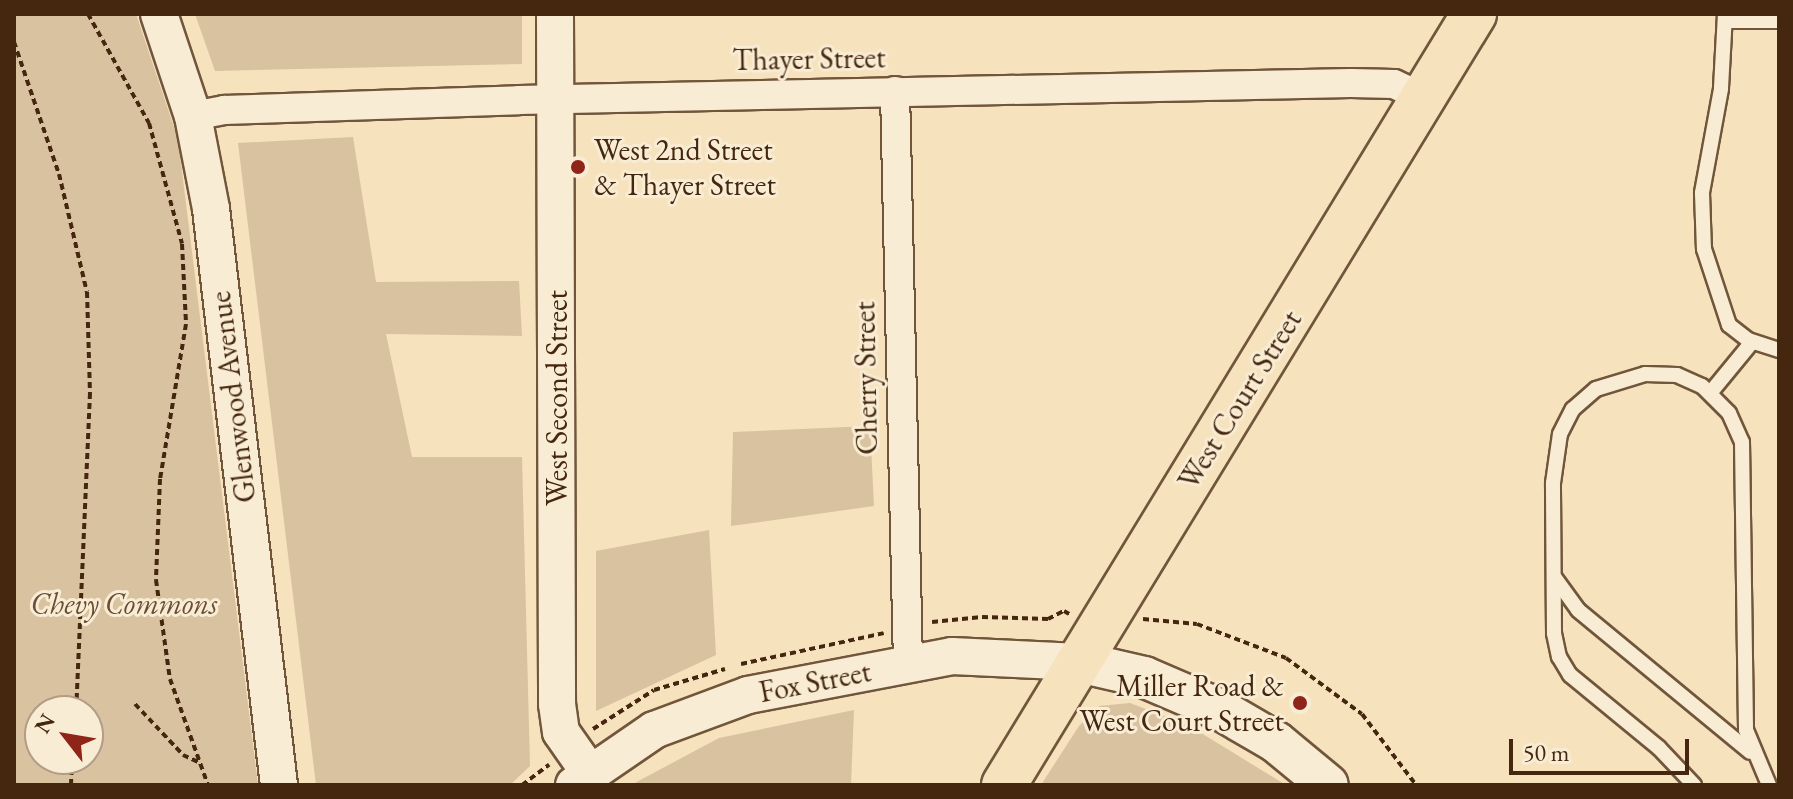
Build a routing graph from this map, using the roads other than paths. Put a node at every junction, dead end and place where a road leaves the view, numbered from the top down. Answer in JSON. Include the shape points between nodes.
{"nodes":[{"id":1,"x":159,"y":14,"type":"edge"},
{"id":2,"x":555,"y":14,"type":"edge"},
{"id":3,"x":1474,"y":14,"type":"edge"},
{"id":4,"x":1725,"y":17,"type":"edge"},
{"id":5,"x":1779,"y":21,"type":"edge"},
{"id":6,"x":895,"y":91,"type":"junction"},
{"id":7,"x":1424,"y":98,"type":"junction"},
{"id":8,"x":556,"y":99,"type":"junction"},
{"id":9,"x":193,"y":116,"type":"junction"},
{"id":10,"x":1752,"y":342,"type":"junction"},
{"id":11,"x":1779,"y":350,"type":"edge"},
{"id":12,"x":1711,"y":392,"type":"junction"},
{"id":13,"x":1553,"y":569,"type":"junction"},
{"id":14,"x":1079,"y":662,"type":"junction"},
{"id":15,"x":908,"y":663,"type":"junction"},
{"id":16,"x":1753,"y":756,"type":"junction"},
{"id":17,"x":570,"y":775,"type":"edge"},
{"id":18,"x":279,"y":785,"type":"edge"},
{"id":19,"x":1004,"y":785,"type":"edge"},
{"id":20,"x":1328,"y":785,"type":"edge"},
{"id":21,"x":1694,"y":785,"type":"edge"},
{"id":22,"x":1769,"y":785,"type":"edge"}],
"edges":[{"from":1,"to":9,"type":"street","name":"Glenwood Avenue"},
{"from":2,"to":8,"type":"street","name":"West Second Street"},
{"from":3,"to":7,"type":"main road","name":"West Court Street"},
{"from":4,"to":5,"type":"lane"},
{"from":4,"to":10,"type":"lane","via":[[1721,89],[1702,184],[1702,229],[1708,268],[1726,319]]},
{"from":6,"to":7,"type":"street","name":"Thayer Street","via":[[1376,83],[1401,86]]},
{"from":6,"to":8,"type":"street","name":"Thayer Street"},
{"from":6,"to":15,"type":"street","name":"Cherry Street"},
{"from":7,"to":14,"type":"main road","name":"West Court Street"},
{"from":8,"to":9,"type":"street","name":"Thayer Street","via":[[232,110]]},
{"from":8,"to":17,"type":"street","name":"West Second Street","via":[[558,720]]},
{"from":9,"to":18,"type":"street","name":"Glenwood Avenue","via":[[211,209]]},
{"from":10,"to":11,"type":"lane"},
{"from":10,"to":12,"type":"lane"},
{"from":12,"to":13,"type":"lane","via":[[1677,375],[1645,374],[1606,383],[1580,401],[1564,424],[1555,455]]},
{"from":12,"to":16,"type":"lane","via":[[1734,422],[1743,452],[1745,710]]},
{"from":13,"to":16,"type":"lane","via":[[1560,590],[1578,610],[1711,715]]},
{"from":13,"to":21,"type":"lane","via":[[1554,633],[1564,666]]},
{"from":14,"to":15,"type":"street","name":"Fox Street","via":[[973,654]]},
{"from":14,"to":19,"type":"main road","name":"West Court Street"},
{"from":14,"to":20,"type":"main road","via":[[1136,674],[1206,703],[1276,742]]},
{"from":15,"to":17,"type":"street","name":"Fox Street","via":[[709,706]]},
{"from":16,"to":22,"type":"lane"}]}
